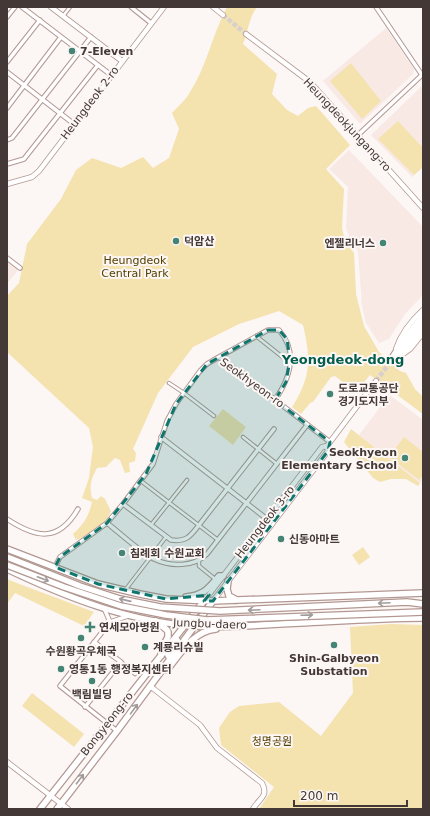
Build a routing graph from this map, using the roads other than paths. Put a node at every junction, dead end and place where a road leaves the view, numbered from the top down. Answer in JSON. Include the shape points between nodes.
{"nodes":[{"id":1,"x":15,"y":7,"type":"edge"},
{"id":2,"x":22,"y":7,"type":"edge"},
{"id":3,"x":51,"y":7,"type":"edge"},
{"id":4,"x":70,"y":7,"type":"edge"},
{"id":5,"x":131,"y":7,"type":"edge"},
{"id":6,"x":164,"y":7,"type":"edge"},
{"id":7,"x":212,"y":7,"type":"edge"},
{"id":8,"x":376,"y":7,"type":"edge"},
{"id":9,"x":222,"y":15,"type":"tunnel mouth"},
{"id":10,"x":63,"y":16,"type":"junction"},
{"id":11,"x":7,"y":17,"type":"edge"},
{"id":12,"x":40,"y":20,"type":"junction"},
{"id":13,"x":151,"y":23,"type":"junction"},
{"id":14,"x":246,"y":34,"type":"tunnel mouth"},
{"id":15,"x":62,"y":37,"type":"junction"},
{"id":16,"x":91,"y":37,"type":"junction"},
{"id":17,"x":79,"y":51,"type":"junction"},
{"id":18,"x":122,"y":61,"type":"junction"},
{"id":19,"x":7,"y":62,"type":"edge"},
{"id":20,"x":98,"y":65,"type":"junction"},
{"id":21,"x":7,"y":72,"type":"edge"},
{"id":22,"x":423,"y":74,"type":"edge"},
{"id":23,"x":111,"y":75,"type":"junction"},
{"id":24,"x":24,"y":85,"type":"junction"},
{"id":25,"x":42,"y":99,"type":"junction"},
{"id":26,"x":7,"y":108,"type":"edge"},
{"id":27,"x":60,"y":113,"type":"junction"},
{"id":28,"x":74,"y":124,"type":"junction"},
{"id":29,"x":358,"y":134,"type":"junction"},
{"id":30,"x":7,"y":140,"type":"edge"},
{"id":31,"x":7,"y":164,"type":"edge"},
{"id":32,"x":7,"y":184,"type":"edge"},
{"id":33,"x":423,"y":208,"type":"edge"},
{"id":34,"x":7,"y":258,"type":"edge"},
{"id":35,"x":20,"y":268,"type":"dead end"},
{"id":36,"x":423,"y":310,"type":"edge"},
{"id":37,"x":423,"y":317,"type":"edge"},
{"id":38,"x":423,"y":325,"type":"edge"},
{"id":39,"x":423,"y":333,"type":"edge"},
{"id":40,"x":256,"y":336,"type":"junction"},
{"id":41,"x":218,"y":357,"type":"junction"},
{"id":42,"x":391,"y":362,"type":"junction"},
{"id":43,"x":290,"y":363,"type":"junction"},
{"id":44,"x":376,"y":381,"type":"tunnel mouth"},
{"id":45,"x":169,"y":384,"type":"dead end"},
{"id":46,"x":184,"y":393,"type":"junction"},
{"id":47,"x":275,"y":400,"type":"junction"},
{"id":48,"x":214,"y":416,"type":"dead end"},
{"id":49,"x":307,"y":425,"type":"junction"},
{"id":50,"x":274,"y":429,"type":"dead end"},
{"id":51,"x":161,"y":437,"type":"junction"},
{"id":52,"x":243,"y":437,"type":"dead end"},
{"id":53,"x":329,"y":444,"type":"junction"},
{"id":54,"x":258,"y":449,"type":"junction"},
{"id":55,"x":277,"y":464,"type":"junction"},
{"id":56,"x":186,"y":480,"type":"dead end"},
{"id":57,"x":140,"y":481,"type":"junction"},
{"id":58,"x":228,"y":488,"type":"junction"},
{"id":59,"x":169,"y":503,"type":"junction"},
{"id":60,"x":247,"y":503,"type":"junction"},
{"id":61,"x":123,"y":504,"type":"junction"},
{"id":62,"x":78,"y":509,"type":"dead end"},
{"id":63,"x":7,"y":519,"type":"edge"},
{"id":64,"x":267,"y":520,"type":"junction"},
{"id":65,"x":107,"y":523,"type":"junction"},
{"id":66,"x":199,"y":525,"type":"junction"},
{"id":67,"x":151,"y":526,"type":"junction"},
{"id":68,"x":166,"y":537,"type":"junction"},
{"id":69,"x":218,"y":540,"type":"junction"},
{"id":70,"x":7,"y":549,"type":"edge"},
{"id":71,"x":7,"y":557,"type":"edge"},
{"id":72,"x":150,"y":557,"type":"junction"},
{"id":73,"x":199,"y":561,"type":"junction"},
{"id":74,"x":7,"y":565,"type":"edge"},
{"id":75,"x":55,"y":567,"type":"junction"},
{"id":76,"x":7,"y":569,"type":"edge"},
{"id":77,"x":223,"y":576,"type":"junction"},
{"id":78,"x":216,"y":579,"type":"junction"},
{"id":79,"x":228,"y":581,"type":"junction"},
{"id":80,"x":125,"y":590,"type":"junction"},
{"id":81,"x":423,"y":593,"type":"edge"},
{"id":82,"x":167,"y":598,"type":"junction"},
{"id":83,"x":239,"y":600,"type":"junction"},
{"id":84,"x":204,"y":601,"type":"junction"},
{"id":85,"x":213,"y":601,"type":"junction"},
{"id":86,"x":423,"y":604,"type":"edge"},
{"id":87,"x":104,"y":608,"type":"junction"},
{"id":88,"x":423,"y":612,"type":"edge"},
{"id":89,"x":130,"y":615,"type":"junction"},
{"id":90,"x":423,"y":618,"type":"edge"},
{"id":91,"x":155,"y":621,"type":"junction"},
{"id":92,"x":110,"y":622,"type":"junction"},
{"id":93,"x":186,"y":625,"type":"junction"},
{"id":94,"x":195,"y":626,"type":"junction"},
{"id":95,"x":236,"y":626,"type":"junction"},
{"id":96,"x":175,"y":639,"type":"junction"},
{"id":97,"x":94,"y":642,"type":"junction"},
{"id":98,"x":161,"y":656,"type":"junction"},
{"id":99,"x":170,"y":659,"type":"junction"},
{"id":100,"x":120,"y":662,"type":"junction"},
{"id":101,"x":162,"y":670,"type":"junction"},
{"id":102,"x":135,"y":674,"type":"dead end"},
{"id":103,"x":150,"y":686,"type":"junction"},
{"id":104,"x":85,"y":707,"type":"junction"},
{"id":105,"x":107,"y":724,"type":"junction"},
{"id":106,"x":117,"y":731,"type":"junction"},
{"id":107,"x":7,"y":762,"type":"edge"},
{"id":108,"x":51,"y":796,"type":"junction"},
{"id":109,"x":61,"y":804,"type":"junction"},
{"id":110,"x":40,"y":809,"type":"edge"},
{"id":111,"x":57,"y":809,"type":"edge"},
{"id":112,"x":68,"y":809,"type":"edge"},
{"id":113,"x":253,"y":809,"type":"edge"}],
"edges":[{"from":1,"to":11,"type":"street"},
{"from":2,"to":12,"type":"street"},
{"from":3,"to":10,"type":"street"},
{"from":4,"to":10,"type":"street"},
{"from":5,"to":13,"type":"street"},
{"from":6,"to":13,"type":"street","name":"Heungdeok 2-ro"},
{"from":7,"to":9,"type":"street"},
{"from":8,"to":22,"type":"street"},
{"from":10,"to":16,"type":"street"},
{"from":12,"to":15,"type":"street"},
{"from":12,"to":19,"type":"street"},
{"from":13,"to":18,"type":"street","name":"Heungdeok 2-ro"},
{"from":14,"to":29,"type":"street","name":"Heungdeokjungang-ro","via":[[310,82]]},
{"from":15,"to":17,"type":"street"},
{"from":15,"to":24,"type":"street"},
{"from":16,"to":17,"type":"street"},
{"from":16,"to":18,"type":"street"},
{"from":17,"to":20,"type":"street"},
{"from":17,"to":25,"type":"street"},
{"from":18,"to":23,"type":"street","name":"Heungdeok 2-ro"},
{"from":20,"to":23,"type":"street"},
{"from":20,"to":27,"type":"street"},
{"from":21,"to":24,"type":"street"},
{"from":22,"to":29,"type":"street"},
{"from":23,"to":28,"type":"street","name":"Heungdeok 2-ro"},
{"from":24,"to":25,"type":"street"},
{"from":24,"to":26,"type":"street"},
{"from":25,"to":27,"type":"street"},
{"from":25,"to":30,"type":"street","via":[[12,138]]},
{"from":27,"to":28,"type":"street"},
{"from":27,"to":31,"type":"street","via":[[24,159]]},
{"from":28,"to":32,"type":"street","name":"Heungdeok 2-ro","via":[[39,171],[32,177]]},
{"from":29,"to":33,"type":"street","name":"Heungdeokjungang-ro"},
{"from":34,"to":35,"type":"street"},
{"from":36,"to":42,"type":"street","via":[[399,339]]},
{"from":37,"to":42,"type":"highway"},
{"from":38,"to":42,"type":"highway"},
{"from":39,"to":42,"type":"street","via":[[410,349]]},
{"from":40,"to":41,"type":"street"},
{"from":40,"to":43,"type":"street"},
{"from":40,"to":43,"type":"street","via":[[268,330],[279,330],[287,339],[291,352]]},
{"from":41,"to":46,"type":"street","name":"Seokhyeon-ro","via":[[207,364]]},
{"from":41,"to":47,"type":"street","name":"Seokhyeon-ro"},
{"from":43,"to":47,"type":"street","via":[[286,382]]},
{"from":44,"to":53,"type":"street","name":"Heungdeok 3-ro"},
{"from":45,"to":46,"type":"street"},
{"from":46,"to":48,"type":"street"},
{"from":46,"to":51,"type":"street","name":"Seokhyeon-ro"},
{"from":47,"to":49,"type":"street","name":"Seokhyeon-ro"},
{"from":49,"to":53,"type":"street","name":"Seokhyeon-ro"},
{"from":49,"to":55,"type":"street"},
{"from":50,"to":54,"type":"street"},
{"from":51,"to":57,"type":"street","name":"Seokhyeon-ro","via":[[154,461]]},
{"from":51,"to":58,"type":"street"},
{"from":52,"to":54,"type":"street"},
{"from":53,"to":64,"type":"street","name":"Heungdeok 3-ro","via":[[322,447]]},
{"from":53,"to":79,"type":"street","name":"Heungdeok 3-ro","via":[[328,451]]},
{"from":54,"to":55,"type":"street"},
{"from":54,"to":58,"type":"street"},
{"from":55,"to":60,"type":"street"},
{"from":56,"to":59,"type":"street"},
{"from":57,"to":59,"type":"street"},
{"from":57,"to":61,"type":"street","name":"Seokhyeon-ro"},
{"from":58,"to":60,"type":"street"},
{"from":58,"to":66,"type":"street"},
{"from":59,"to":66,"type":"street"},
{"from":59,"to":67,"type":"street"},
{"from":60,"to":64,"type":"street"},
{"from":60,"to":69,"type":"street"},
{"from":61,"to":65,"type":"street","name":"Seokhyeon-ro"},
{"from":61,"to":67,"type":"street"},
{"from":62,"to":63,"type":"street","via":[[63,527],[39,535]]},
{"from":64,"to":77,"type":"street","name":"Heungdeok 3-ro"},
{"from":65,"to":72,"type":"street"},
{"from":65,"to":75,"type":"street","name":"Seokhyeon-ro","via":[[60,557]]},
{"from":66,"to":68,"type":"street","via":[[188,538],[177,541]]},
{"from":66,"to":69,"type":"street"},
{"from":67,"to":68,"type":"street"},
{"from":68,"to":72,"type":"street"},
{"from":69,"to":73,"type":"street"},
{"from":70,"to":75,"type":"main road","name":"Jungbu-daero"},
{"from":86,"to":71,"type":"main road","one_way":true,"bridge":true,"via":[[407,602],[220,611],[160,607],[107,595]]},
{"from":72,"to":73,"type":"street","via":[[172,564]]},
{"from":72,"to":80,"type":"street"},
{"from":73,"to":78,"type":"street","via":[[199,566]]},
{"from":74,"to":88,"type":"main road","one_way":true,"bridge":true,"via":[[121,606],[207,620]]},
{"from":75,"to":80,"type":"main road","name":"Jungbu-daero","via":[[98,584]]},
{"from":76,"to":87,"type":"main road","name":"Jungbu-daero","via":[[68,596]]},
{"from":77,"to":78,"type":"main road"},
{"from":77,"to":84,"type":"street","name":"Heungdeok 3-ro"},
{"from":78,"to":82,"type":"main road","via":[[205,592],[196,596]]},
{"from":79,"to":83,"type":"main road","via":[[229,596]]},
{"from":79,"to":85,"type":"street","name":"Heungdeok 3-ro"},
{"from":80,"to":82,"type":"main road","name":"Jungbu-daero"},
{"from":81,"to":83,"type":"main road","name":"Jungbu-daero"},
{"from":82,"to":84,"type":"main road","name":"Jungbu-daero"},
{"from":83,"to":85,"type":"main road","name":"Jungbu-daero"},
{"from":84,"to":85,"type":"main road","name":"Jungbu-daero"},
{"from":84,"to":93,"type":"main road","name":"Bongyeong-ro"},
{"from":85,"to":94,"type":"main road","name":"Bongyeong-ro"},
{"from":87,"to":89,"type":"main road","name":"Jungbu-daero"},
{"from":87,"to":92,"type":"street"},
{"from":89,"to":91,"type":"main road","name":"Jungbu-daero"},
{"from":89,"to":92,"type":"street"},
{"from":90,"to":95,"type":"main road","name":"Jungbu-daero"},
{"from":91,"to":93,"type":"main road","name":"Jungbu-daero"},
{"from":91,"to":98,"type":"main road","via":[[168,632]]},
{"from":92,"to":97,"type":"street"},
{"from":93,"to":94,"type":"main road","name":"Jungbu-daero"},
{"from":93,"to":96,"type":"main road","name":"Bongyeong-ro"},
{"from":94,"to":95,"type":"main road","name":"Jungbu-daero"},
{"from":94,"to":99,"type":"main road","name":"Bongyeong-ro"},
{"from":95,"to":101,"type":"main road","via":[[202,632],[167,670]]},
{"from":96,"to":98,"type":"main road","name":"Bongyeong-ro"},
{"from":96,"to":99,"type":"main road","via":[[178,642],[168,654]]},
{"from":97,"to":100,"type":"street"},
{"from":97,"to":104,"type":"street","via":[[60,686]]},
{"from":98,"to":105,"type":"main road","name":"Bongyeong-ro"},
{"from":99,"to":101,"type":"main road","name":"Bongyeong-ro"},
{"from":100,"to":102,"type":"street"},
{"from":100,"to":104,"type":"street"},
{"from":101,"to":103,"type":"main road","name":"Bongyeong-ro"},
{"from":106,"to":103,"type":"main road","name":"Bongyeong-ro","one_way":true},
{"from":103,"to":113,"type":"street","via":[[200,725],[217,748],[262,783],[264,794]]},
{"from":104,"to":105,"type":"street"},
{"from":105,"to":106,"type":"street"},
{"from":105,"to":108,"type":"main road","name":"Bongyeong-ro"},
{"from":109,"to":106,"type":"main road","name":"Bongyeong-ro","one_way":true},
{"from":107,"to":108,"type":"street"},
{"from":108,"to":109,"type":"street"},
{"from":108,"to":110,"type":"main road","name":"Bongyeong-ro"},
{"from":109,"to":111,"type":"main road","name":"Bongyeong-ro"},
{"from":109,"to":112,"type":"street"}]}
